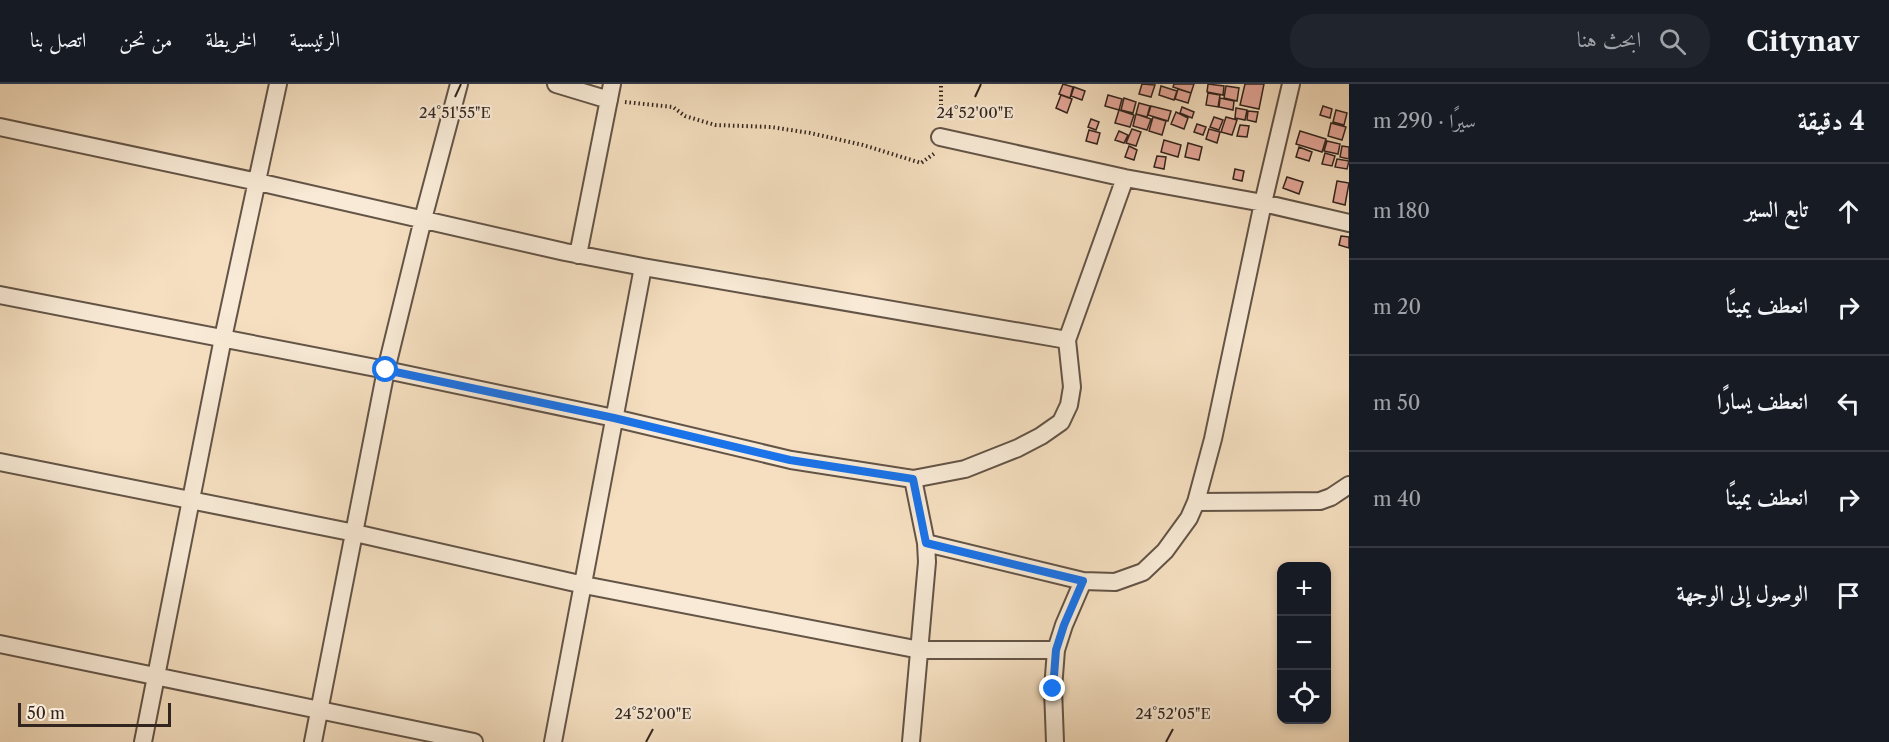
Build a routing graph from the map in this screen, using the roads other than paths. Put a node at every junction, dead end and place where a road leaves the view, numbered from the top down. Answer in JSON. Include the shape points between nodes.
{"nodes":[{"id":1,"x":278,"y":84,"type":"edge"},
{"id":2,"x":459,"y":84,"type":"edge"},
{"id":3,"x":556,"y":84,"type":"edge"},
{"id":4,"x":1291,"y":84,"type":"edge"},
{"id":5,"x":610,"y":92,"type":"edge"},
{"id":6,"x":0,"y":127,"type":"edge"},
{"id":7,"x":940,"y":137,"type":"dead end"},
{"id":8,"x":1125,"y":178,"type":"junction"},
{"id":9,"x":258,"y":182,"type":"junction"},
{"id":10,"x":1263,"y":203,"type":"junction"},
{"id":11,"x":423,"y":219,"type":"junction"},
{"id":12,"x":1349,"y":223,"type":"edge"},
{"id":13,"x":578,"y":255,"type":"junction"},
{"id":14,"x":643,"y":267,"type":"junction"},
{"id":15,"x":0,"y":295,"type":"edge"},
{"id":16,"x":224,"y":338,"type":"junction"},
{"id":17,"x":1067,"y":340,"type":"junction"},
{"id":18,"x":386,"y":370,"type":"junction"},
{"id":19,"x":614,"y":418,"type":"junction"},
{"id":20,"x":0,"y":462,"type":"edge"},
{"id":21,"x":913,"y":479,"type":"junction"},
{"id":22,"x":1349,"y":485,"type":"edge"},
{"id":23,"x":192,"y":499,"type":"junction"},
{"id":24,"x":1196,"y":502,"type":"junction"},
{"id":25,"x":355,"y":533,"type":"junction"},
{"id":26,"x":926,"y":543,"type":"junction"},
{"id":27,"x":1083,"y":581,"type":"junction"},
{"id":28,"x":584,"y":585,"type":"junction"},
{"id":29,"x":0,"y":645,"type":"edge"},
{"id":30,"x":920,"y":650,"type":"junction"},
{"id":31,"x":1056,"y":650,"type":"junction"},
{"id":32,"x":156,"y":676,"type":"junction"},
{"id":33,"x":319,"y":709,"type":"junction"},
{"id":34,"x":143,"y":742,"type":"edge"},
{"id":35,"x":313,"y":742,"type":"edge"},
{"id":36,"x":474,"y":742,"type":"edge"},
{"id":37,"x":553,"y":742,"type":"edge"},
{"id":38,"x":911,"y":742,"type":"edge"},
{"id":39,"x":1055,"y":742,"type":"edge"}],
"edges":[{"from":1,"to":9,"type":"street"},
{"from":2,"to":11,"type":"street"},
{"from":3,"to":5,"type":"street"},
{"from":4,"to":10,"type":"street"},
{"from":5,"to":13,"type":"street"},
{"from":6,"to":9,"type":"street"},
{"from":7,"to":8,"type":"street"},
{"from":8,"to":10,"type":"street"},
{"from":8,"to":17,"type":"street"},
{"from":9,"to":11,"type":"street"},
{"from":9,"to":16,"type":"street"},
{"from":10,"to":12,"type":"street"},
{"from":10,"to":24,"type":"street"},
{"from":11,"to":13,"type":"street"},
{"from":11,"to":18,"type":"street"},
{"from":13,"to":14,"type":"street"},
{"from":14,"to":17,"type":"street"},
{"from":14,"to":19,"type":"street"},
{"from":15,"to":16,"type":"street"},
{"from":16,"to":18,"type":"street"},
{"from":16,"to":23,"type":"street"},
{"from":17,"to":21,"type":"street","via":[[1072,387],[1061,422],[1017,448],[965,469]]},
{"from":18,"to":19,"type":"street"},
{"from":18,"to":25,"type":"street"},
{"from":19,"to":21,"type":"street","via":[[790,460]]},
{"from":19,"to":28,"type":"street"},
{"from":20,"to":23,"type":"street"},
{"from":21,"to":26,"type":"street"},
{"from":22,"to":24,"type":"street","via":[[1320,501]]},
{"from":23,"to":25,"type":"street"},
{"from":23,"to":32,"type":"street"},
{"from":24,"to":27,"type":"street","via":[[1166,551],[1143,572],[1115,582]]},
{"from":25,"to":28,"type":"street"},
{"from":25,"to":33,"type":"street"},
{"from":26,"to":27,"type":"street"},
{"from":26,"to":30,"type":"street"},
{"from":27,"to":31,"type":"street"},
{"from":28,"to":30,"type":"street"},
{"from":28,"to":37,"type":"street"},
{"from":29,"to":32,"type":"street"},
{"from":30,"to":31,"type":"street"},
{"from":30,"to":38,"type":"street"},
{"from":31,"to":39,"type":"street"},
{"from":32,"to":33,"type":"street"},
{"from":32,"to":34,"type":"street"},
{"from":33,"to":35,"type":"street"},
{"from":33,"to":36,"type":"street"}]}
